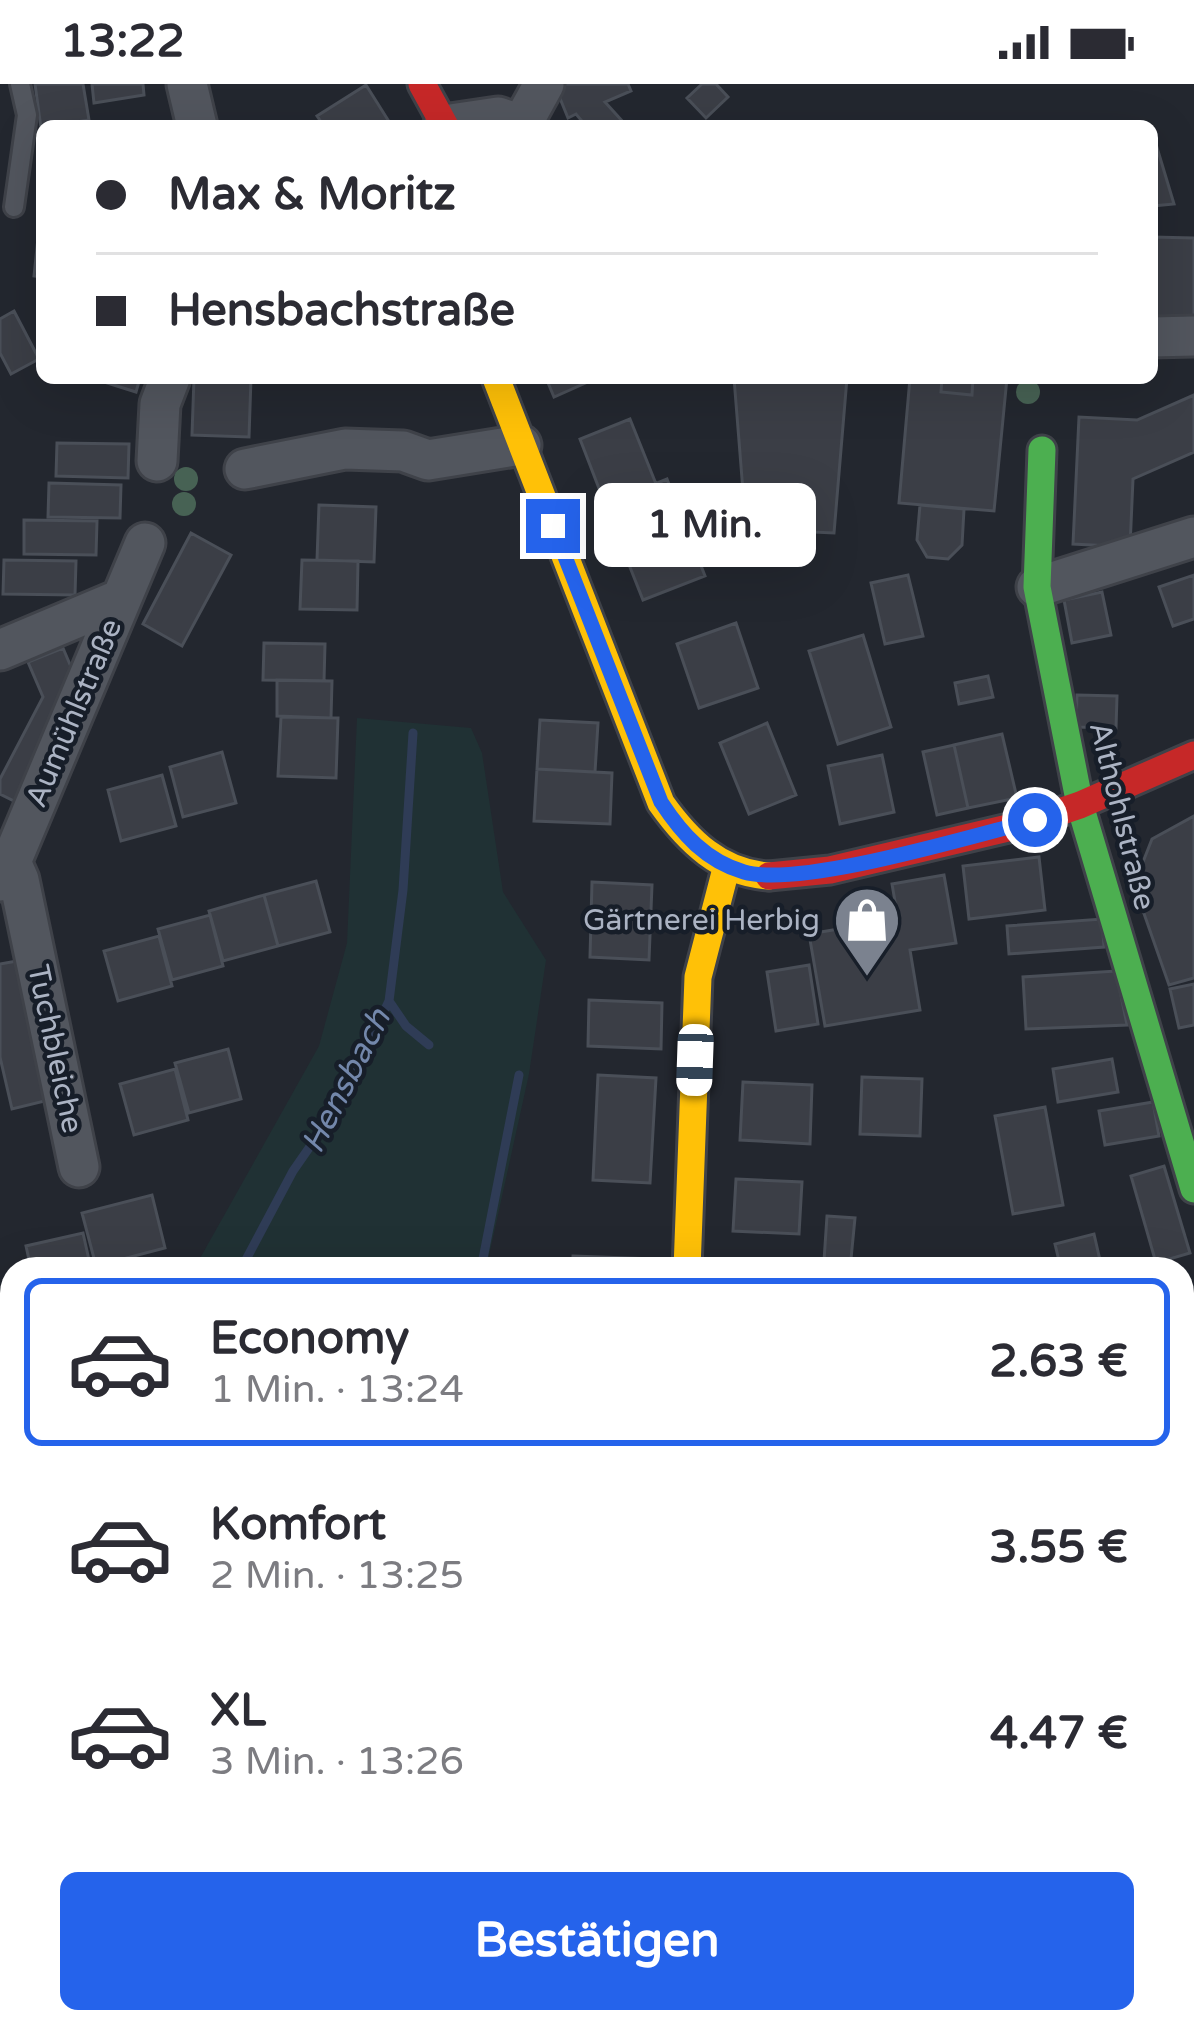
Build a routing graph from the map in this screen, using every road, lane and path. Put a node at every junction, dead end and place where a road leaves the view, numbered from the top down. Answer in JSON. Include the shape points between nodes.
{"nodes":[{"id":1,"x":20,"y":84,"type":"edge"},
{"id":2,"x":187,"y":84,"type":"edge"},
{"id":3,"x":422,"y":84,"type":"edge"},
{"id":4,"x":544,"y":84,"type":"edge"},
{"id":5,"x":196,"y":120,"type":"edge"},
{"id":6,"x":441,"y":120,"type":"edge"},
{"id":7,"x":478,"y":120,"type":"edge"},
{"id":8,"x":507,"y":120,"type":"edge"},
{"id":9,"x":526,"y":120,"type":"edge"},
{"id":10,"x":14,"y":207,"type":"dead end"},
{"id":11,"x":1194,"y":337,"type":"edge"},
{"id":12,"x":1158,"y":338,"type":"edge"},
{"id":13,"x":168,"y":384,"type":"edge"},
{"id":14,"x":498,"y":384,"type":"edge"},
{"id":15,"x":521,"y":445,"type":"junction"},
{"id":16,"x":1042,"y":450,"type":"dead end"},
{"id":17,"x":157,"y":460,"type":"dead end"},
{"id":18,"x":245,"y":469,"type":"dead end"},
{"id":19,"x":1194,"y":537,"type":"edge"},
{"id":20,"x":145,"y":543,"type":"dead end"},
{"id":21,"x":1036,"y":587,"type":"junction"},
{"id":22,"x":121,"y":599,"type":"junction"},
{"id":23,"x":0,"y":650,"type":"edge"},
{"id":24,"x":1194,"y":755,"type":"edge"},
{"id":25,"x":1080,"y":805,"type":"junction"},
{"id":26,"x":727,"y":866,"type":"junction"},
{"id":27,"x":6,"y":871,"type":"edge"},
{"id":28,"x":1184,"y":1115,"type":"edge"},
{"id":29,"x":80,"y":1167,"type":"dead end"},
{"id":30,"x":1194,"y":1189,"type":"edge"},
{"id":31,"x":687,"y":1257,"type":"edge"}],
"edges":[{"from":1,"to":10,"type":"lane","via":[[27,115]]},
{"from":2,"to":5,"type":"street"},
{"from":3,"to":6,"type":"street"},
{"from":4,"to":9,"type":"street"},
{"from":7,"to":8,"type":"street"},
{"from":11,"to":12,"type":"street"},
{"from":13,"to":17,"type":"street"},
{"from":14,"to":15,"type":"street"},
{"from":15,"to":18,"type":"street","via":[[428,460],[344,448]]},
{"from":15,"to":26,"type":"street","via":[[661,802],[680,831]]},
{"from":16,"to":21,"type":"street","name":"Althohlstraße"},
{"from":19,"to":21,"type":"street"},
{"from":20,"to":22,"type":"street","name":"Aumühlstraße"},
{"from":21,"to":25,"type":"street","name":"Althohlstraße"},
{"from":22,"to":23,"type":"street"},
{"from":22,"to":27,"type":"street","name":"Aumühlstraße"},
{"from":24,"to":25,"type":"street"},
{"from":25,"to":26,"type":"street","via":[[811,873],[770,876]]},
{"from":25,"to":28,"type":"street","name":"Althohlstraße"},
{"from":26,"to":31,"type":"street","via":[[698,976]]},
{"from":27,"to":29,"type":"street","name":"Tuchbleiche","via":[[24,903]]},
{"from":28,"to":30,"type":"street","name":"Althohlstraße"}]}
